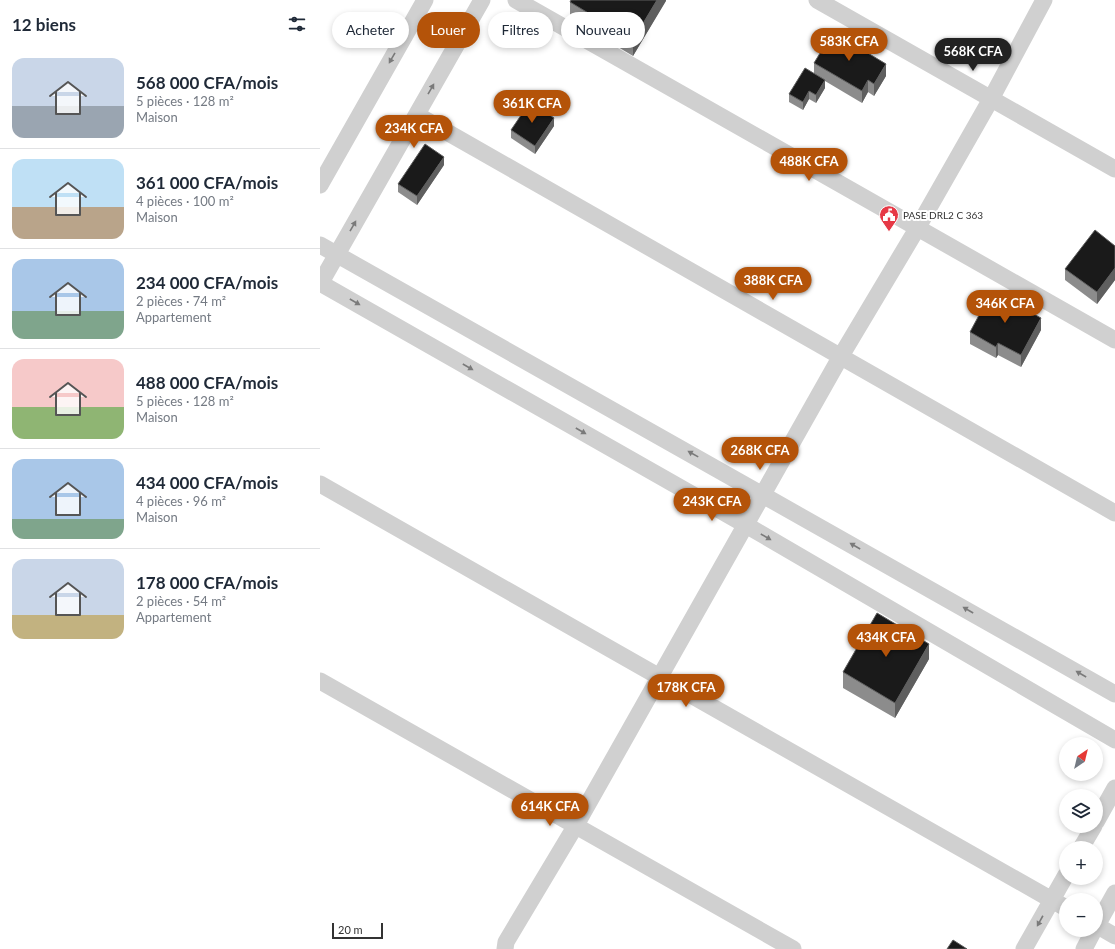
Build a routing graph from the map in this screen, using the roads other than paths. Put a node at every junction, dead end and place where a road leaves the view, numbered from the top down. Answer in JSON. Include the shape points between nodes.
{"nodes":[{"id":1,"x":425,"y":0,"type":"edge"},
{"id":2,"x":482,"y":0,"type":"edge"},
{"id":3,"x":516,"y":0,"type":"edge"},
{"id":4,"x":817,"y":0,"type":"edge"},
{"id":5,"x":1044,"y":0,"type":"edge"},
{"id":6,"x":991,"y":99,"type":"junction"},
{"id":7,"x":417,"y":115,"type":"junction"},
{"id":8,"x":1115,"y":169,"type":"edge"},
{"id":9,"x":320,"y":185,"type":"edge"},
{"id":10,"x":918,"y":227,"type":"junction"},
{"id":11,"x":320,"y":245,"type":"edge"},
{"id":12,"x":337,"y":254,"type":"junction"},
{"id":13,"x":320,"y":283,"type":"edge"},
{"id":14,"x":1115,"y":340,"type":"edge"},
{"id":15,"x":841,"y":356,"type":"junction"},
{"id":16,"x":320,"y":484,"type":"edge"},
{"id":17,"x":764,"y":494,"type":"junction"},
{"id":18,"x":1115,"y":513,"type":"edge"},
{"id":19,"x":746,"y":525,"type":"junction"},
{"id":20,"x":660,"y":677,"type":"junction"},
{"id":21,"x":320,"y":681,"type":"edge"},
{"id":22,"x":1115,"y":694,"type":"edge"},
{"id":23,"x":1115,"y":740,"type":"edge"},
{"id":24,"x":1115,"y":788,"type":"edge"},
{"id":25,"x":1103,"y":809,"type":"edge"},
{"id":26,"x":576,"y":825,"type":"junction"},
{"id":27,"x":1115,"y":893,"type":"edge"},
{"id":28,"x":1059,"y":904,"type":"edge"},
{"id":29,"x":1103,"y":914,"type":"edge"},
{"id":30,"x":1103,"y":930,"type":"edge"},
{"id":31,"x":1115,"y":936,"type":"edge"},
{"id":32,"x":1091,"y":937,"type":"edge"},
{"id":33,"x":505,"y":949,"type":"edge"},
{"id":34,"x":793,"y":949,"type":"edge"},
{"id":35,"x":1024,"y":949,"type":"edge"},
{"id":36,"x":1084,"y":949,"type":"edge"}],
"edges":[{"from":1,"to":9,"type":"street","one_way":true},
{"from":7,"to":2,"type":"street","one_way":true},
{"from":3,"to":10,"type":"street"},
{"from":4,"to":6,"type":"street"},
{"from":5,"to":6,"type":"street"},
{"from":6,"to":8,"type":"street"},
{"from":6,"to":10,"type":"street"},
{"from":12,"to":7,"type":"street","one_way":true},
{"from":7,"to":15,"type":"street"},
{"from":10,"to":14,"type":"street"},
{"from":10,"to":15,"type":"street"},
{"from":11,"to":12,"type":"street"},
{"from":12,"to":13,"type":"street"},
{"from":17,"to":12,"type":"street","one_way":true},
{"from":13,"to":19,"type":"street","one_way":true},
{"from":15,"to":17,"type":"street"},
{"from":15,"to":18,"type":"street"},
{"from":16,"to":20,"type":"street"},
{"from":17,"to":19,"type":"street"},
{"from":22,"to":17,"type":"street","one_way":true},
{"from":19,"to":20,"type":"street"},
{"from":19,"to":23,"type":"street","one_way":true},
{"from":20,"to":26,"type":"street"},
{"from":20,"to":28,"type":"street"},
{"from":21,"to":26,"type":"street"},
{"from":24,"to":25,"type":"street"},
{"from":26,"to":33,"type":"street","via":[[506,942]]},
{"from":26,"to":34,"type":"street"},
{"from":27,"to":29,"type":"street"},
{"from":28,"to":35,"type":"street","one_way":true},
{"from":30,"to":31,"type":"street"},
{"from":32,"to":36,"type":"street"}]}
